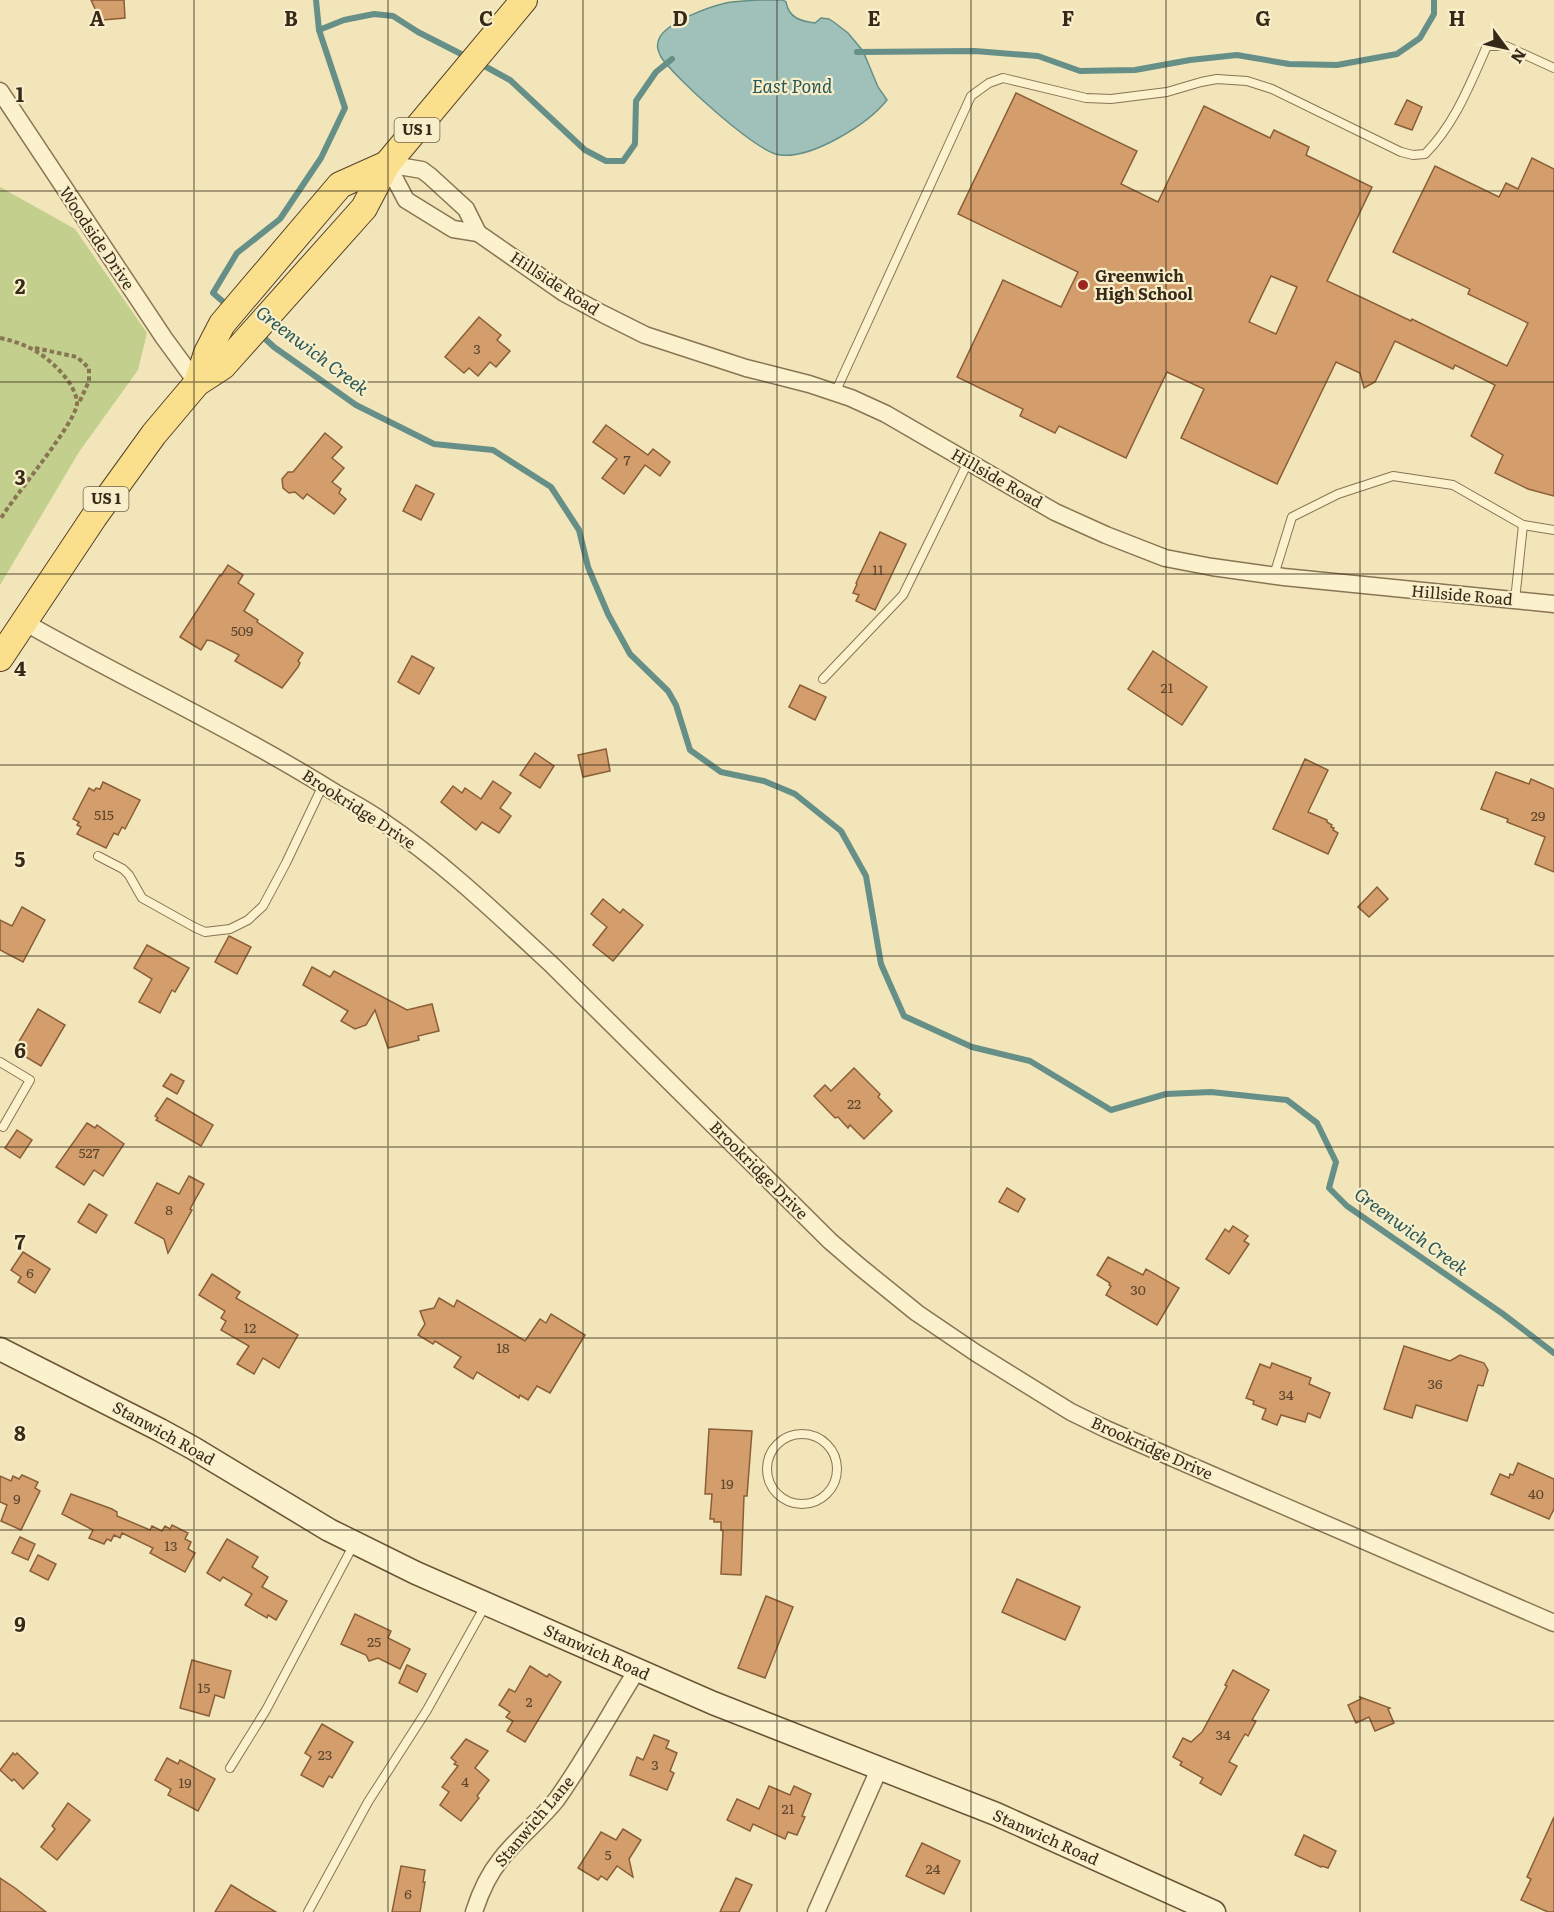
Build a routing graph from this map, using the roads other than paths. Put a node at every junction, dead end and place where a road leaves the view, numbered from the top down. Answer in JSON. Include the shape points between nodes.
{"nodes":[{"id":1,"x":524,"y":0,"type":"edge"},
{"id":2,"x":1554,"y":68,"type":"edge"},
{"id":3,"x":0,"y":91,"type":"edge"},
{"id":4,"x":387,"y":164,"type":"junction"},
{"id":5,"x":478,"y":233,"type":"junction"},
{"id":6,"x":197,"y":383,"type":"junction"},
{"id":7,"x":835,"y":393,"type":"junction"},
{"id":8,"x":968,"y":462,"type":"junction"},
{"id":9,"x":1523,"y":525,"type":"junction"},
{"id":10,"x":1554,"y":530,"type":"edge"},
{"id":11,"x":1274,"y":575,"type":"junction"},
{"id":12,"x":1515,"y":600,"type":"junction"},
{"id":13,"x":1554,"y":604,"type":"edge"},
{"id":14,"x":24,"y":622,"type":"junction"},
{"id":15,"x":0,"y":658,"type":"edge"},
{"id":16,"x":823,"y":679,"type":"dead end"},
{"id":17,"x":323,"y":785,"type":"junction"},
{"id":18,"x":98,"y":856,"type":"dead end"},
{"id":19,"x":0,"y":1062,"type":"edge"},
{"id":20,"x":3,"y":1127,"type":"dead end"},
{"id":21,"x":0,"y":1349,"type":"edge"},
{"id":22,"x":818,"y":1438,"type":"joint"},
{"id":23,"x":355,"y":1544,"type":"junction"},
{"id":24,"x":487,"y":1603,"type":"junction"},
{"id":25,"x":1554,"y":1623,"type":"edge"},
{"id":26,"x":637,"y":1670,"type":"junction"},
{"id":27,"x":880,"y":1767,"type":"junction"},
{"id":28,"x":230,"y":1768,"type":"dead end"},
{"id":29,"x":308,"y":1912,"type":"edge"},
{"id":30,"x":474,"y":1912,"type":"edge"},
{"id":31,"x":816,"y":1912,"type":"edge"},
{"id":32,"x":1214,"y":1912,"type":"edge"}],
"edges":[{"from":1,"to":4,"type":"main road","number":"US 1"},
{"from":2,"to":7,"type":"lane","via":[[1506,45],[1487,46],[1439,140],[1425,154],[1413,155],[1272,88],[1247,81],[1217,79],[1167,92],[1111,99],[1086,98],[1003,78],[989,83],[971,96]]},
{"from":3,"to":6,"type":"street","name":"Woodside Drive"},
{"from":4,"to":5,"type":"street","name":"Hillside Road","via":[[422,170],[430,176],[466,209]]},
{"from":4,"to":5,"type":"street","name":"Hillside Road","via":[[406,200],[453,229]]},
{"from":4,"to":6,"type":"main road","number":"US 1","via":[[364,208],[223,366]]},
{"from":4,"to":6,"type":"main road","number":"US 1","via":[[340,185],[222,324]]},
{"from":5,"to":7,"type":"street","name":"Hillside Road","via":[[564,293],[645,335]]},
{"from":6,"to":14,"type":"main road","number":"US 1","via":[[123,475]]},
{"from":7,"to":8,"type":"street","name":"Hillside Road","via":[[886,414]]},
{"from":8,"to":11,"type":"street","name":"Hillside Road","via":[[1055,512],[1165,558]]},
{"from":8,"to":16,"type":"lane","via":[[903,595]]},
{"from":9,"to":10,"type":"lane"},
{"from":9,"to":11,"type":"lane","via":[[1453,485],[1393,476],[1338,494],[1292,517]]},
{"from":9,"to":12,"type":"lane"},
{"from":11,"to":12,"type":"street","name":"Hillside Road"},
{"from":12,"to":13,"type":"street","name":"Hillside Road"},
{"from":14,"to":15,"type":"main road","number":"US 1"},
{"from":14,"to":17,"type":"street","name":"Brookridge Drive"},
{"from":17,"to":18,"type":"lane","via":[[263,906],[230,929],[205,932],[194,927],[142,897],[123,869]]},
{"from":17,"to":25,"type":"street","name":"Brookridge Drive","via":[[414,844],[508,924],[830,1241],[944,1332],[1038,1392],[1106,1429]]},
{"from":19,"to":20,"type":"lane","via":[[30,1080]]},
{"from":21,"to":23,"type":"street","name":"Stanwich Road","via":[[184,1443]]},
{"from":22,"to":22,"type":"lane","via":[[808,1434],[786,1437],[771,1452],[766,1473],[784,1500],[806,1504],[817,1501],[832,1486],[837,1464],[827,1444]]},
{"from":23,"to":24,"type":"street","name":"Stanwich Road"},
{"from":23,"to":28,"type":"lane","via":[[266,1710]]},
{"from":24,"to":26,"type":"street","name":"Stanwich Road"},
{"from":24,"to":29,"type":"lane","via":[[427,1710],[368,1802]]},
{"from":26,"to":27,"type":"street","name":"Stanwich Road"},
{"from":26,"to":30,"type":"street","name":"Stanwich Lane","via":[[555,1801],[489,1876]]},
{"from":27,"to":31,"type":"street"},
{"from":27,"to":32,"type":"street","name":"Stanwich Road","via":[[996,1814]]}]}
